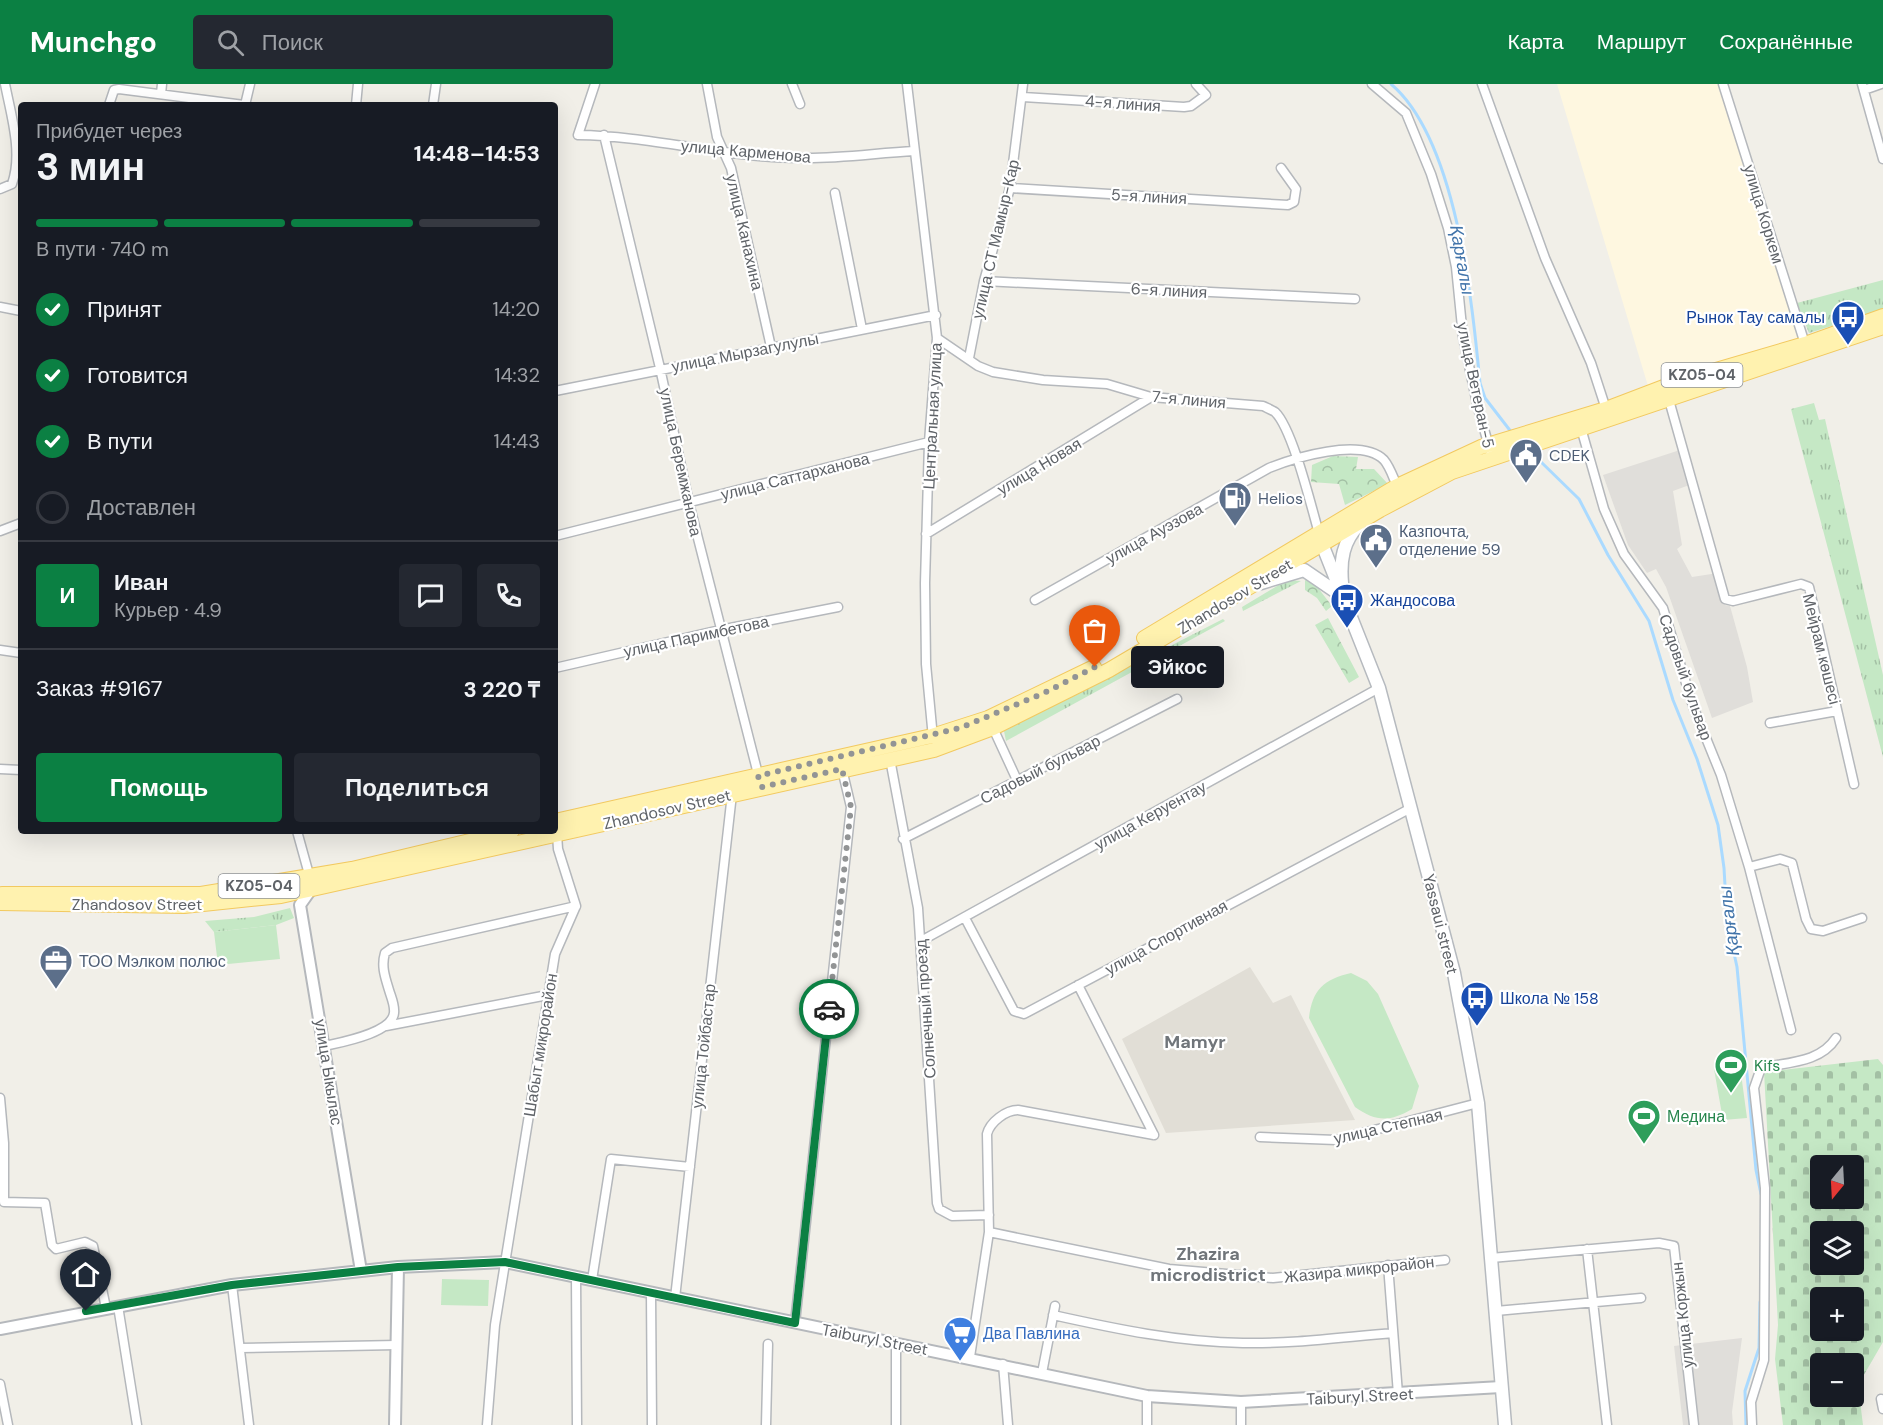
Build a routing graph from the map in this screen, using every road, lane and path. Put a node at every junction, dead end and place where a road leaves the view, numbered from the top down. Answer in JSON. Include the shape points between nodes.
{"nodes":[{"id":1,"x":5,"y":84,"type":"edge"},
{"id":2,"x":162,"y":84,"type":"edge"},
{"id":3,"x":250,"y":84,"type":"edge"},
{"id":4,"x":358,"y":84,"type":"edge"},
{"id":5,"x":436,"y":84,"type":"edge"},
{"id":6,"x":596,"y":84,"type":"edge"},
{"id":7,"x":707,"y":84,"type":"edge"},
{"id":8,"x":792,"y":84,"type":"edge"},
{"id":9,"x":907,"y":84,"type":"edge"},
{"id":10,"x":1023,"y":84,"type":"edge"},
{"id":11,"x":1196,"y":84,"type":"edge"},
{"id":12,"x":1372,"y":84,"type":"edge"},
{"id":13,"x":1482,"y":84,"type":"edge"},
{"id":14,"x":1723,"y":84,"type":"edge"},
{"id":15,"x":1881,"y":84,"type":"edge"},
{"id":16,"x":1863,"y":87,"type":"edge"},
{"id":17,"x":160,"y":94,"type":"junction"},
{"id":18,"x":1023,"y":97,"type":"junction"},
{"id":19,"x":110,"y":102,"type":"edge"},
{"id":20,"x":212,"y":102,"type":"edge"},
{"id":21,"x":245,"y":102,"type":"edge"},
{"id":22,"x":356,"y":102,"type":"edge"},
{"id":23,"x":433,"y":102,"type":"edge"},
{"id":24,"x":800,"y":104,"type":"dead end"},
{"id":25,"x":604,"y":135,"type":"junction"},
{"id":26,"x":914,"y":151,"type":"junction"},
{"id":27,"x":723,"y":152,"type":"junction"},
{"id":28,"x":1883,"y":159,"type":"edge"},
{"id":29,"x":1281,"y":168,"type":"dead end"},
{"id":30,"x":1010,"y":188,"type":"junction"},
{"id":31,"x":0,"y":189,"type":"edge"},
{"id":32,"x":835,"y":193,"type":"dead end"},
{"id":33,"x":984,"y":281,"type":"junction"},
{"id":34,"x":1354,"y":299,"type":"dead end"},
{"id":35,"x":0,"y":307,"type":"edge"},
{"id":36,"x":18,"y":310,"type":"edge"},
{"id":37,"x":936,"y":315,"type":"junction"},
{"id":38,"x":1883,"y":316,"type":"edge"},
{"id":39,"x":1883,"y":327,"type":"edge"},
{"id":40,"x":862,"y":329,"type":"junction"},
{"id":41,"x":937,"y":338,"type":"junction"},
{"id":42,"x":1805,"y":344,"type":"junction"},
{"id":43,"x":771,"y":347,"type":"junction"},
{"id":44,"x":969,"y":358,"type":"junction"},
{"id":45,"x":660,"y":368,"type":"junction"},
{"id":46,"x":558,"y":390,"type":"edge"},
{"id":47,"x":1151,"y":398,"type":"junction"},
{"id":48,"x":1669,"y":400,"type":"junction"},
{"id":49,"x":1606,"y":409,"type":"junction"},
{"id":50,"x":1581,"y":428,"type":"junction"},
{"id":51,"x":1526,"y":439,"type":"junction"},
{"id":52,"x":929,"y":442,"type":"junction"},
{"id":53,"x":1490,"y":451,"type":"junction"},
{"id":54,"x":1297,"y":458,"type":"junction"},
{"id":55,"x":1396,"y":486,"type":"junction"},
{"id":56,"x":689,"y":503,"type":"junction"},
{"id":57,"x":1380,"y":510,"type":"junction"},
{"id":58,"x":18,"y":524,"type":"edge"},
{"id":59,"x":0,"y":531,"type":"edge"},
{"id":60,"x":926,"y":534,"type":"junction"},
{"id":61,"x":558,"y":535,"type":"edge"},
{"id":62,"x":1321,"y":539,"type":"junction"},
{"id":63,"x":1252,"y":586,"type":"junction"},
{"id":64,"x":1343,"y":596,"type":"junction"},
{"id":65,"x":1035,"y":600,"type":"dead end"},
{"id":66,"x":838,"y":607,"type":"dead end"},
{"id":67,"x":720,"y":630,"type":"junction"},
{"id":68,"x":0,"y":650,"type":"edge"},
{"id":69,"x":18,"y":653,"type":"edge"},
{"id":70,"x":558,"y":667,"type":"edge"},
{"id":71,"x":1379,"y":688,"type":"junction"},
{"id":72,"x":1177,"y":699,"type":"dead end"},
{"id":73,"x":1837,"y":711,"type":"junction"},
{"id":74,"x":1770,"y":723,"type":"dead end"},
{"id":75,"x":993,"y":728,"type":"junction"},
{"id":76,"x":933,"y":743,"type":"junction"},
{"id":77,"x":890,"y":759,"type":"junction"},
{"id":78,"x":0,"y":769,"type":"edge"},
{"id":79,"x":842,"y":769,"type":"junction"},
{"id":80,"x":18,"y":770,"type":"edge"},
{"id":81,"x":1017,"y":780,"type":"junction"},
{"id":82,"x":760,"y":781,"type":"junction"},
{"id":83,"x":1854,"y":784,"type":"dead end"},
{"id":84,"x":732,"y":794,"type":"junction"},
{"id":85,"x":1411,"y":808,"type":"junction"},
{"id":86,"x":558,"y":828,"type":"edge"},
{"id":87,"x":558,"y":828,"type":"edge"},
{"id":88,"x":298,"y":834,"type":"edge"},
{"id":89,"x":501,"y":834,"type":"edge"},
{"id":90,"x":557,"y":834,"type":"edge"},
{"id":91,"x":526,"y":836,"type":"edge"},
{"id":92,"x":903,"y":839,"type":"junction"},
{"id":93,"x":1749,"y":867,"type":"junction"},
{"id":94,"x":311,"y":884,"type":"junction"},
{"id":95,"x":0,"y":894,"type":"edge"},
{"id":96,"x":0,"y":903,"type":"edge"},
{"id":97,"x":576,"y":906,"type":"junction"},
{"id":98,"x":965,"y":918,"type":"junction"},
{"id":99,"x":1862,"y":918,"type":"dead end"},
{"id":100,"x":921,"y":942,"type":"junction"},
{"id":101,"x":1078,"y":985,"type":"junction"},
{"id":102,"x":548,"y":995,"type":"junction"},
{"id":103,"x":386,"y":1026,"type":"junction"},
{"id":104,"x":1791,"y":1030,"type":"dead end"},
{"id":105,"x":1836,"y":1038,"type":"dead end"},
{"id":106,"x":325,"y":1046,"type":"junction"},
{"id":107,"x":0,"y":1098,"type":"edge"},
{"id":108,"x":1478,"y":1104,"type":"junction"},
{"id":109,"x":1260,"y":1137,"type":"dead end"},
{"id":110,"x":2,"y":1143,"type":"edge"},
{"id":111,"x":690,"y":1167,"type":"junction"},
{"id":112,"x":989,"y":1215,"type":"junction"},
{"id":113,"x":989,"y":1232,"type":"junction"},
{"id":114,"x":1587,"y":1249,"type":"junction"},
{"id":115,"x":1491,"y":1258,"type":"junction"},
{"id":116,"x":1445,"y":1260,"type":"dead end"},
{"id":117,"x":505,"y":1262,"type":"junction"},
{"id":118,"x":1388,"y":1264,"type":"junction"},
{"id":119,"x":398,"y":1267,"type":"junction"},
{"id":120,"x":361,"y":1271,"type":"junction"},
{"id":121,"x":576,"y":1276,"type":"junction"},
{"id":122,"x":591,"y":1280,"type":"junction"},
{"id":123,"x":232,"y":1285,"type":"junction"},
{"id":124,"x":651,"y":1293,"type":"junction"},
{"id":125,"x":675,"y":1298,"type":"junction"},
{"id":126,"x":1641,"y":1298,"type":"dead end"},
{"id":127,"x":1594,"y":1302,"type":"junction"},
{"id":128,"x":118,"y":1306,"type":"junction"},
{"id":129,"x":1055,"y":1306,"type":"dead end"},
{"id":130,"x":106,"y":1308,"type":"junction"},
{"id":131,"x":1496,"y":1311,"type":"junction"},
{"id":132,"x":1053,"y":1315,"type":"junction"},
{"id":133,"x":795,"y":1323,"type":"junction"},
{"id":134,"x":0,"y":1329,"type":"edge"},
{"id":135,"x":1393,"y":1333,"type":"junction"},
{"id":136,"x":768,"y":1344,"type":"dead end"},
{"id":137,"x":397,"y":1345,"type":"junction"},
{"id":138,"x":896,"y":1345,"type":"junction"},
{"id":139,"x":240,"y":1348,"type":"junction"},
{"id":140,"x":970,"y":1357,"type":"junction"},
{"id":141,"x":1003,"y":1364,"type":"junction"},
{"id":142,"x":1042,"y":1373,"type":"junction"},
{"id":143,"x":0,"y":1384,"type":"edge"},
{"id":144,"x":1501,"y":1388,"type":"junction"},
{"id":145,"x":1398,"y":1394,"type":"junction"},
{"id":146,"x":1147,"y":1396,"type":"junction"},
{"id":147,"x":1881,"y":1399,"type":"dead end"},
{"id":148,"x":1241,"y":1402,"type":"junction"},
{"id":149,"x":1883,"y":1409,"type":"edge"},
{"id":150,"x":8,"y":1425,"type":"edge"},
{"id":151,"x":137,"y":1425,"type":"edge"},
{"id":152,"x":249,"y":1425,"type":"edge"},
{"id":153,"x":395,"y":1425,"type":"edge"},
{"id":154,"x":487,"y":1425,"type":"edge"},
{"id":155,"x":577,"y":1425,"type":"edge"},
{"id":156,"x":651,"y":1425,"type":"edge"},
{"id":157,"x":766,"y":1425,"type":"edge"},
{"id":158,"x":896,"y":1425,"type":"edge"},
{"id":159,"x":1008,"y":1425,"type":"edge"},
{"id":160,"x":1147,"y":1425,"type":"edge"},
{"id":161,"x":1241,"y":1425,"type":"edge"},
{"id":162,"x":1505,"y":1425,"type":"edge"},
{"id":163,"x":1607,"y":1425,"type":"edge"},
{"id":164,"x":1694,"y":1425,"type":"edge"},
{"id":165,"x":1752,"y":1425,"type":"edge"}],
"edges":[{"from":1,"to":31,"type":"street","via":[[15,137],[16,174],[12,184]]},
{"from":2,"to":17,"type":"street"},
{"from":3,"to":21,"type":"street"},
{"from":4,"to":22,"type":"street"},
{"from":5,"to":23,"type":"street"},
{"from":6,"to":25,"type":"street","name":"улица Карменова","via":[[578,135]]},
{"from":7,"to":27,"type":"street","name":"улица Канахина"},
{"from":8,"to":24,"type":"street"},
{"from":9,"to":26,"type":"street","name":"Центральная улица"},
{"from":10,"to":18,"type":"street","name":"улица СТ Мамыр-Кар"},
{"from":11,"to":18,"type":"street","name":"4-я линия","via":[[1206,95],[1184,107]]},
{"from":12,"to":53,"type":"street","name":"улица Ветеран-5","via":[[1406,112],[1431,174],[1448,228],[1463,337]]},
{"from":13,"to":49,"type":"street","via":[[1545,258],[1591,363]]},
{"from":14,"to":42,"type":"street","name":"улица Коркем"},
{"from":15,"to":16,"type":"street"},
{"from":16,"to":28,"type":"street"},
{"from":17,"to":19,"type":"street","via":[[114,90]]},
{"from":17,"to":20,"type":"street"},
{"from":18,"to":30,"type":"street","name":"улица СТ Мамыр-Кар"},
{"from":25,"to":27,"type":"street","name":"улица Карменова"},
{"from":25,"to":45,"type":"street","name":"улица Беремжанова"},
{"from":26,"to":27,"type":"street","name":"улица Карменова","via":[[800,158]]},
{"from":26,"to":37,"type":"street","name":"Центральная улица"},
{"from":27,"to":43,"type":"street","name":"улица Канахина","via":[[731,168]]},
{"from":29,"to":30,"type":"street","name":"5-я линия","via":[[1296,189],[1294,202],[1288,205]]},
{"from":30,"to":33,"type":"street","name":"улица СТ Мамыр-Кар"},
{"from":32,"to":40,"type":"street"},
{"from":33,"to":34,"type":"street","name":"6-я линия"},
{"from":33,"to":44,"type":"street","name":"улица СТ Мамыр-Кар"},
{"from":35,"to":36,"type":"street"},
{"from":37,"to":40,"type":"street","name":"улица Мырзагулулы"},
{"from":37,"to":41,"type":"street","name":"Центральная улица"},
{"from":38,"to":42,"type":"main road","number":"KZ05-04"},
{"from":39,"to":48,"type":"main road","number":"KZ05-04"},
{"from":40,"to":43,"type":"street","name":"улица Мырзагулулы"},
{"from":41,"to":44,"type":"street","name":"7-я линия"},
{"from":41,"to":52,"type":"street","name":"Центральная улица"},
{"from":42,"to":49,"type":"main road","number":"KZ05-04","via":[[1682,380]]},
{"from":43,"to":45,"type":"street","name":"улица Мырзагулулы"},
{"from":44,"to":47,"type":"street","name":"7-я линия","via":[[993,372],[1107,384]]},
{"from":45,"to":46,"type":"street","name":"улица Мырзагулулы"},
{"from":45,"to":56,"type":"street","name":"улица Беремжанова"},
{"from":47,"to":54,"type":"street","name":"7-я линия","via":[[1263,406],[1280,419]]},
{"from":47,"to":60,"type":"street","name":"улица Новая"},
{"from":48,"to":50,"type":"main road","number":"KZ05-04"},
{"from":48,"to":73,"type":"street","name":"Мейрам көшесі","via":[[1725,599],[1733,601],[1801,584],[1809,587]]},
{"from":49,"to":51,"type":"main road","number":"KZ05-04"},
{"from":50,"to":51,"type":"main road","number":"KZ05-04"},
{"from":50,"to":93,"type":"street","name":"Садовый бульвар","via":[[1604,509],[1624,554],[1663,608]]},
{"from":51,"to":53,"type":"main road","number":"KZ05-04"},
{"from":52,"to":56,"type":"street","name":"улица Саттарханова"},
{"from":52,"to":60,"type":"street","name":"Центральная улица"},
{"from":53,"to":55,"type":"main road","number":"KZ05-04"},
{"from":53,"to":57,"type":"main road","number":"KZ05-04"},
{"from":54,"to":55,"type":"street","name":"улица Ауэзова","via":[[1340,451],[1372,454],[1382,458]]},
{"from":54,"to":62,"type":"street","name":"7-я линия"},
{"from":54,"to":65,"type":"street","name":"улица Ауэзова","via":[[1269,468]]},
{"from":55,"to":62,"type":"main road","number":"KZ05-04"},
{"from":56,"to":61,"type":"street","name":"улица Саттарханова"},
{"from":56,"to":67,"type":"street","name":"улица Беремжанова"},
{"from":57,"to":62,"type":"main road","number":"KZ05-04"},
{"from":57,"to":64,"type":"main road","via":[[1349,535],[1341,567]]},
{"from":58,"to":59,"type":"street"},
{"from":60,"to":76,"type":"street","name":"Центральная улица","via":[[926,664]]},
{"from":62,"to":63,"type":"main road","name":"Zhandosov Street","number":"KZ05-04","via":[[1304,555]]},
{"from":62,"to":64,"type":"main road","name":"Yassaui street"},
{"from":62,"to":76,"type":"main road","name":"Zhandosov Street","number":"KZ05-04","via":[[1112,658]]},
{"from":63,"to":64,"type":"main road","via":[[1304,570]]},
{"from":63,"to":75,"type":"main road","name":"Zhandosov Street","number":"KZ05-04","via":[[1109,670]]},
{"from":64,"to":71,"type":"main road","name":"Yassaui street"},
{"from":66,"to":67,"type":"street","name":"улица Паримбетова"},
{"from":67,"to":70,"type":"street","name":"улица Паримбетова"},
{"from":67,"to":82,"type":"street","name":"улица Беремжанова"},
{"from":68,"to":69,"type":"street"},
{"from":71,"to":85,"type":"main road","name":"Yassaui street"},
{"from":71,"to":98,"type":"street","name":"улица Керуентау"},
{"from":72,"to":81,"type":"street","name":"Садовый бульвар"},
{"from":73,"to":74,"type":"street"},
{"from":73,"to":83,"type":"street","name":"Мейрам көшесі"},
{"from":75,"to":76,"type":"main road","name":"Zhandosov Street"},
{"from":75,"to":81,"type":"street"},
{"from":76,"to":77,"type":"main road","name":"Zhandosov Street"},
{"from":76,"to":82,"type":"main road","name":"Zhandosov Street","number":"KZ05-04"},
{"from":77,"to":79,"type":"main road","name":"Zhandosov Street"},
{"from":77,"to":92,"type":"street","name":"Солнечный проезд"},
{"from":78,"to":80,"type":"street"},
{"from":79,"to":82,"type":"main road","name":"Zhandosov Street"},
{"from":79,"to":133,"type":"street","via":[[851,807]]},
{"from":81,"to":92,"type":"street","name":"Садовый бульвар"},
{"from":82,"to":84,"type":"main road","name":"Zhandosov Street"},
{"from":82,"to":86,"type":"main road","name":"Zhandosov Street","number":"KZ05-04"},
{"from":84,"to":87,"type":"main road","name":"Zhandosov Street","number":"KZ05-04"},
{"from":84,"to":111,"type":"street","name":"улица Тойбастар"},
{"from":85,"to":101,"type":"street","name":"улица Спортивная"},
{"from":85,"to":108,"type":"main road","name":"Yassaui street","via":[[1454,973]]},
{"from":88,"to":94,"type":"street"},
{"from":89,"to":94,"type":"main road","name":"Zhandosov Street","number":"KZ05-04"},
{"from":90,"to":97,"type":"street"},
{"from":91,"to":94,"type":"main road","name":"Zhandosov Street","number":"KZ05-04"},
{"from":92,"to":100,"type":"street","name":"Солнечный проезд"},
{"from":93,"to":99,"type":"street","via":[[1780,859],[1791,863],[1811,928],[1823,931]]},
{"from":93,"to":104,"type":"street","name":"Садовый бульвар"},
{"from":94,"to":95,"type":"main road","name":"Zhandosov Street","number":"KZ05-04","via":[[174,896]]},
{"from":94,"to":96,"type":"main road","name":"Zhandosov Street","number":"KZ05-04","via":[[270,897],[184,906]]},
{"from":94,"to":106,"type":"street","name":"улица Ыкылас","via":[[300,905]]},
{"from":97,"to":102,"type":"street","name":"Шабыт микрорайон","via":[[557,946]]},
{"from":97,"to":103,"type":"street","via":[[392,948],[383,961],[394,1014]]},
{"from":98,"to":100,"type":"street","name":"улица Керуентау"},
{"from":98,"to":101,"type":"street","name":"улица Спортивная","via":[[1019,1014]]},
{"from":100,"to":112,"type":"street","name":"Солнечный проезд","via":[[937,1203],[939,1209],[952,1216]]},
{"from":101,"to":112,"type":"street","via":[[1154,1135],[1011,1110],[988,1130]]},
{"from":102,"to":103,"type":"street"},
{"from":102,"to":117,"type":"street","name":"Шабыт микрорайон"},
{"from":103,"to":106,"type":"street"},
{"from":105,"to":165,"type":"street","via":[[1819,1056],[1761,1068],[1754,1088],[1765,1188],[1765,1300],[1764,1360],[1750,1402]]},
{"from":106,"to":120,"type":"street","name":"улица Ыкылас"},
{"from":107,"to":110,"type":"street"},
{"from":108,"to":109,"type":"street","name":"улица Степная","via":[[1336,1140]]},
{"from":108,"to":115,"type":"main road","name":"Yassaui street"},
{"from":110,"to":130,"type":"street","via":[[4,1202],[45,1203],[56,1249],[85,1242],[93,1246]]},
{"from":111,"to":122,"type":"street","via":[[611,1159]]},
{"from":111,"to":125,"type":"street","name":"улица Тойбастар"},
{"from":112,"to":113,"type":"street"},
{"from":113,"to":118,"type":"street","name":"Жазира микрорайон","via":[[1169,1269],[1261,1277]]},
{"from":113,"to":140,"type":"street"},
{"from":114,"to":115,"type":"street","name":"улица Коржын"},
{"from":114,"to":127,"type":"street"},
{"from":114,"to":164,"type":"street","name":"улица Коржын","via":[[1668,1242],[1674,1246]]},
{"from":115,"to":131,"type":"main road","name":"Yassaui street"},
{"from":116,"to":118,"type":"street","name":"Жазира микрорайон"},
{"from":117,"to":119,"type":"street","name":"Taiburyl Street"},
{"from":117,"to":121,"type":"street","name":"Taiburyl Street"},
{"from":117,"to":154,"type":"street","name":"Шабыт микрорайон","via":[[495,1325]]},
{"from":118,"to":135,"type":"street"},
{"from":119,"to":120,"type":"street","name":"Taiburyl Street"},
{"from":119,"to":137,"type":"street"},
{"from":120,"to":123,"type":"street","name":"Taiburyl Street"},
{"from":121,"to":122,"type":"street","name":"Taiburyl Street"},
{"from":121,"to":155,"type":"street"},
{"from":122,"to":124,"type":"street","name":"Taiburyl Street"},
{"from":123,"to":128,"type":"street","name":"Taiburyl Street"},
{"from":123,"to":139,"type":"street"},
{"from":124,"to":125,"type":"street","name":"Taiburyl Street"},
{"from":124,"to":156,"type":"street"},
{"from":125,"to":133,"type":"street","name":"Taiburyl Street"},
{"from":126,"to":127,"type":"street"},
{"from":127,"to":131,"type":"street"},
{"from":127,"to":163,"type":"street"},
{"from":128,"to":130,"type":"street","name":"Taiburyl Street"},
{"from":128,"to":151,"type":"street"},
{"from":129,"to":132,"type":"street"},
{"from":130,"to":134,"type":"street","name":"Taiburyl Street"},
{"from":131,"to":144,"type":"main road","name":"Yassaui street"},
{"from":132,"to":135,"type":"street","via":[[1160,1337],[1233,1343]]},
{"from":132,"to":142,"type":"street"},
{"from":133,"to":138,"type":"street","name":"Taiburyl Street"},
{"from":135,"to":145,"type":"street"},
{"from":136,"to":157,"type":"street"},
{"from":137,"to":139,"type":"street"},
{"from":137,"to":153,"type":"street"},
{"from":138,"to":140,"type":"street","name":"Taiburyl Street"},
{"from":138,"to":158,"type":"street"},
{"from":139,"to":152,"type":"street"},
{"from":140,"to":141,"type":"street","name":"Taiburyl Street"},
{"from":141,"to":142,"type":"street","name":"Taiburyl Street"},
{"from":141,"to":159,"type":"street"},
{"from":142,"to":146,"type":"street","name":"Taiburyl Street"},
{"from":143,"to":150,"type":"street"},
{"from":144,"to":145,"type":"street","name":"Taiburyl Street"},
{"from":144,"to":162,"type":"main road","name":"Yassaui street"},
{"from":145,"to":148,"type":"street","name":"Taiburyl Street"},
{"from":146,"to":148,"type":"street","name":"Taiburyl Street"},
{"from":146,"to":160,"type":"street"},
{"from":147,"to":149,"type":"street"},
{"from":148,"to":161,"type":"street"}]}
